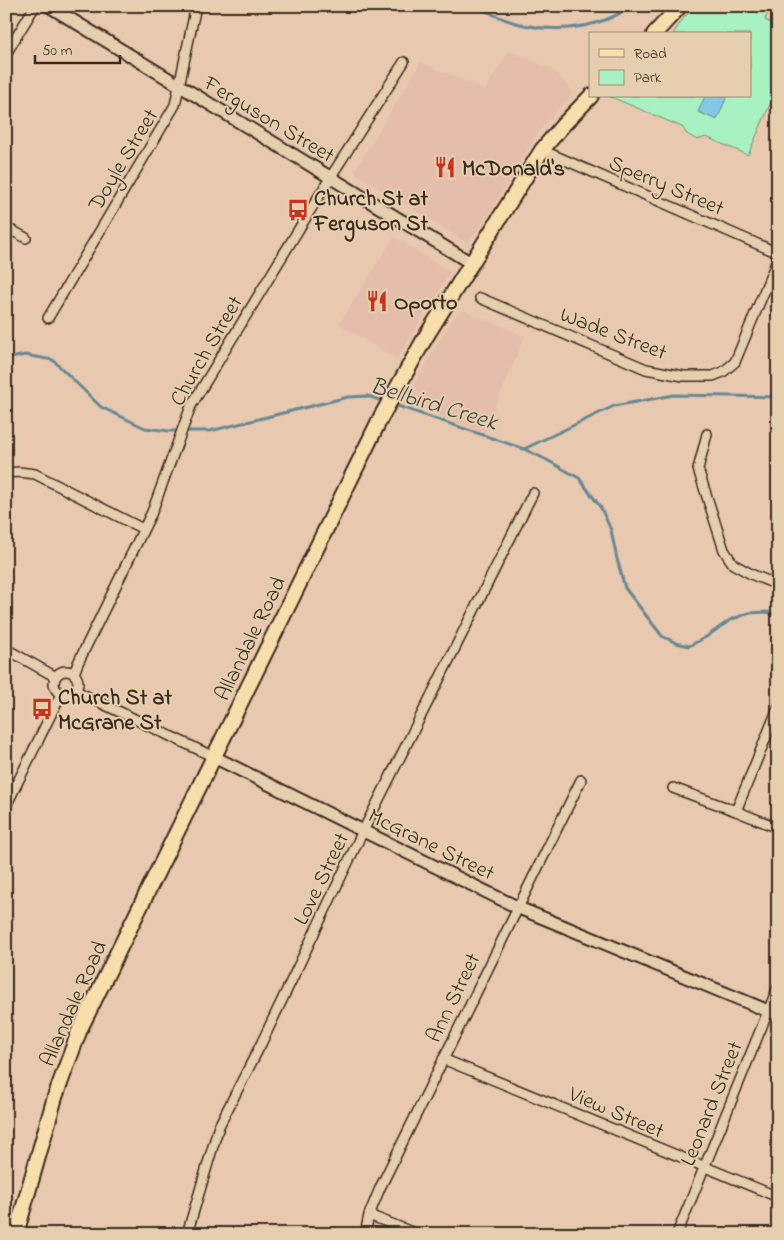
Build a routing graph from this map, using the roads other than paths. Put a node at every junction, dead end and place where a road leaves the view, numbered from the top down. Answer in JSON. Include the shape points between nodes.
{"nodes":[{"id":1,"x":35,"y":6,"type":"edge"},
{"id":2,"x":49,"y":6,"type":"edge"},
{"id":3,"x":196,"y":6,"type":"edge"},
{"id":4,"x":678,"y":10,"type":"edge"},
{"id":5,"x":656,"y":32,"type":"edge"},
{"id":6,"x":6,"y":54,"type":"edge"},
{"id":7,"x":404,"y":62,"type":"dead end"},
{"id":8,"x":180,"y":86,"type":"junction"},
{"id":9,"x":589,"y":98,"type":"edge"},
{"id":10,"x":542,"y":150,"type":"junction"},
{"id":11,"x":330,"y":178,"type":"junction"},
{"id":12,"x":6,"y":235,"type":"edge"},
{"id":13,"x":26,"y":238,"type":"dead end"},
{"id":14,"x":778,"y":253,"type":"edge"},
{"id":15,"x":778,"y":258,"type":"edge"},
{"id":16,"x":471,"y":263,"type":"junction"},
{"id":17,"x":480,"y":298,"type":"dead end"},
{"id":18,"x":48,"y":318,"type":"dead end"},
{"id":19,"x":707,"y":434,"type":"dead end"},
{"id":20,"x":6,"y":473,"type":"edge"},
{"id":21,"x":533,"y":493,"type":"dead end"},
{"id":22,"x":144,"y":529,"type":"junction"},
{"id":23,"x":778,"y":585,"type":"edge"},
{"id":24,"x":6,"y":649,"type":"edge"},
{"id":25,"x":74,"y":674,"type":"junction"},
{"id":26,"x":56,"y":677,"type":"junction"},
{"id":27,"x":76,"y":691,"type":"junction"},
{"id":28,"x":61,"y":694,"type":"junction"},
{"id":29,"x":778,"y":708,"type":"edge"},
{"id":30,"x":214,"y":757,"type":"junction"},
{"id":31,"x":581,"y":780,"type":"dead end"},
{"id":32,"x":673,"y":788,"type":"dead end"},
{"id":33,"x":6,"y":806,"type":"edge"},
{"id":34,"x":736,"y":811,"type":"junction"},
{"id":35,"x":778,"y":828,"type":"edge"},
{"id":36,"x":363,"y":831,"type":"junction"},
{"id":37,"x":519,"y":908,"type":"junction"},
{"id":38,"x":778,"y":986,"type":"edge"},
{"id":39,"x":773,"y":1013,"type":"edge"},
{"id":40,"x":443,"y":1059,"type":"junction"},
{"id":41,"x":703,"y":1167,"type":"junction"},
{"id":42,"x":778,"y":1197,"type":"edge"},
{"id":43,"x":370,"y":1215,"type":"junction"},
{"id":44,"x":16,"y":1234,"type":"edge"},
{"id":45,"x":188,"y":1234,"type":"edge"},
{"id":46,"x":364,"y":1234,"type":"edge"},
{"id":47,"x":417,"y":1234,"type":"edge"},
{"id":48,"x":677,"y":1234,"type":"edge"}],
"edges":[{"from":1,"to":6,"type":"street"},
{"from":2,"to":8,"type":"street","name":"Ferguson Street"},
{"from":3,"to":8,"type":"street","name":"Doyle Street"},
{"from":4,"to":5,"type":"main road"},
{"from":7,"to":11,"type":"street","name":"Church Street"},
{"from":8,"to":11,"type":"street","name":"Ferguson Street"},
{"from":8,"to":18,"type":"street","name":"Doyle Street","via":[[176,105]]},
{"from":9,"to":10,"type":"main road","name":"Allandale Road"},
{"from":10,"to":14,"type":"street","name":"Sperry Street"},
{"from":10,"to":16,"type":"main road","name":"Allandale Road"},
{"from":11,"to":16,"type":"street","name":"Ferguson Street"},
{"from":11,"to":22,"type":"street","name":"Church Street","via":[[199,392]]},
{"from":12,"to":13,"type":"street","via":[[13,231]]},
{"from":15,"to":17,"type":"street","name":"Wade Street","via":[[735,362],[712,376],[683,376],[646,369]]},
{"from":16,"to":30,"type":"main road","name":"Allandale Road","via":[[381,417]]},
{"from":19,"to":23,"type":"street","via":[[698,469],[724,550],[733,564],[752,576]]},
{"from":20,"to":22,"type":"street","via":[[35,474]]},
{"from":21,"to":36,"type":"street","name":"Love Street"},
{"from":22,"to":25,"type":"street","name":"Church Street"},
{"from":24,"to":26,"type":"street"},
{"from":25,"to":26,"type":"street","via":[[63,672]]},
{"from":25,"to":27,"type":"street","via":[[78,682]]},
{"from":26,"to":28,"type":"street","via":[[55,686]]},
{"from":27,"to":28,"type":"street","via":[[69,695]]},
{"from":27,"to":30,"type":"street","name":"McGrane Street"},
{"from":28,"to":33,"type":"street"},
{"from":29,"to":34,"type":"street"},
{"from":30,"to":36,"type":"street","name":"McGrane Street"},
{"from":30,"to":44,"type":"main road","name":"Allandale Road","via":[[80,1029],[55,1097]]},
{"from":31,"to":37,"type":"street","name":"Ann Street"},
{"from":32,"to":34,"type":"street"},
{"from":34,"to":35,"type":"street"},
{"from":36,"to":37,"type":"street","name":"McGrane Street"},
{"from":36,"to":45,"type":"street","name":"Love Street","via":[[262,1044],[219,1126]]},
{"from":37,"to":39,"type":"street","name":"McGrane Street"},
{"from":37,"to":40,"type":"street","name":"Ann Street"},
{"from":38,"to":39,"type":"street","name":"Leonard Street"},
{"from":39,"to":41,"type":"street","name":"Leonard Street"},
{"from":40,"to":41,"type":"street","name":"View Street"},
{"from":40,"to":43,"type":"street","name":"Ann Street"},
{"from":41,"to":42,"type":"street","name":"View Street"},
{"from":41,"to":48,"type":"street","name":"Leonard Street"},
{"from":43,"to":46,"type":"street","name":"Ann Street"},
{"from":43,"to":47,"type":"street"}]}
